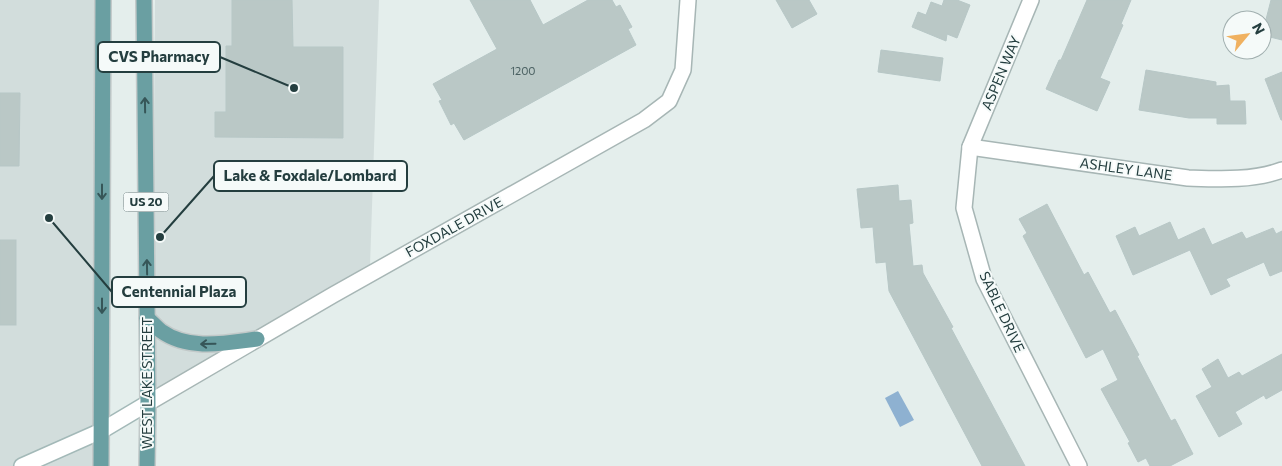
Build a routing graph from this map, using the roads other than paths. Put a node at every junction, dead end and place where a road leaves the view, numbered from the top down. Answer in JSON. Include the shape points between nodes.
{"nodes":[{"id":1,"x":103,"y":0,"type":"edge"},
{"id":2,"x":144,"y":0,"type":"edge"},
{"id":3,"x":688,"y":0,"type":"edge"},
{"id":4,"x":1031,"y":0,"type":"edge"},
{"id":5,"x":970,"y":147,"type":"junction"},
{"id":6,"x":1282,"y":170,"type":"edge"},
{"id":7,"x":147,"y":318,"type":"junction"},
{"id":8,"x":257,"y":339,"type":"junction"},
{"id":9,"x":148,"y":403,"type":"junction"},
{"id":10,"x":101,"y":431,"type":"junction"},
{"id":11,"x":22,"y":466,"type":"edge"},
{"id":12,"x":101,"y":466,"type":"edge"},
{"id":13,"x":147,"y":466,"type":"edge"},
{"id":14,"x":1079,"y":466,"type":"edge"}],
"edges":[{"from":1,"to":10,"type":"main road","one_way":true},
{"from":7,"to":2,"type":"main road","name":"WEST LAKE STREET","number":"US 20","one_way":true},
{"from":3,"to":8,"type":"street","name":"FOXDALE DRIVE","via":[[683,70],[669,101],[644,120]]},
{"from":4,"to":5,"type":"street","name":"ASPEN WAY"},
{"from":5,"to":6,"type":"street","name":"ASHLEY LANE","via":[[1188,178],[1222,179]]},
{"from":5,"to":14,"type":"street","name":"SABLE DRIVE","via":[[964,208],[984,279]]},
{"from":8,"to":7,"type":"main road","one_way":true,"via":[[215,344],[189,343],[165,334]]},
{"from":7,"to":9,"type":"main road","name":"WEST LAKE STREET","number":"US 20"},
{"from":8,"to":9,"type":"street","name":"FOXDALE DRIVE"},
{"from":9,"to":10,"type":"street","name":"FOXDALE DRIVE"},
{"from":9,"to":13,"type":"main road","name":"WEST LAKE STREET","number":"US 20"},
{"from":10,"to":11,"type":"street","name":"FOXDALE DRIVE"},
{"from":10,"to":12,"type":"main road"}]}
